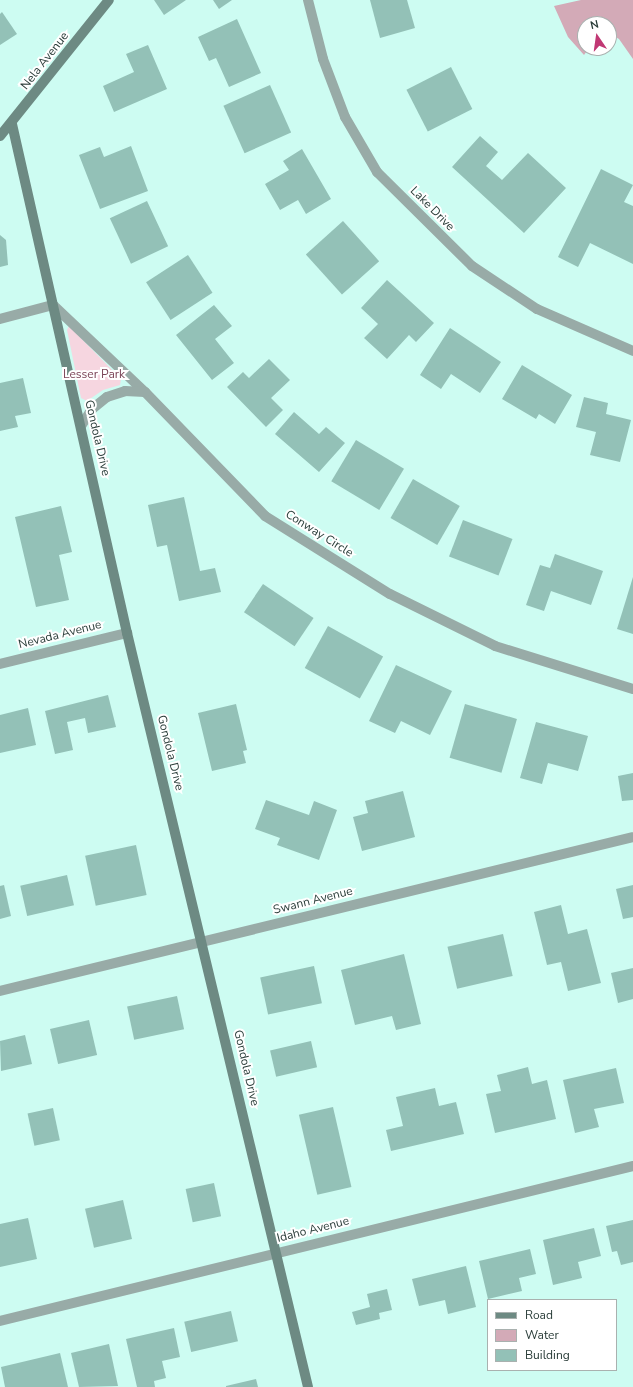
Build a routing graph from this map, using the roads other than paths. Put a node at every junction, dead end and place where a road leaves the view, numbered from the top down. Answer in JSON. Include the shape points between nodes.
{"nodes":[{"id":1,"x":109,"y":0,"type":"edge"},
{"id":2,"x":308,"y":0,"type":"edge"},
{"id":3,"x":12,"y":124,"type":"junction"},
{"id":4,"x":0,"y":136,"type":"edge"},
{"id":5,"x":54,"y":305,"type":"junction"},
{"id":6,"x":0,"y":319,"type":"edge"},
{"id":7,"x":633,"y":351,"type":"edge"},
{"id":8,"x":145,"y":392,"type":"junction"},
{"id":9,"x":81,"y":426,"type":"junction"},
{"id":10,"x":127,"y":633,"type":"junction"},
{"id":11,"x":0,"y":664,"type":"edge"},
{"id":12,"x":633,"y":689,"type":"edge"},
{"id":13,"x":633,"y":837,"type":"edge"},
{"id":14,"x":204,"y":941,"type":"junction"},
{"id":15,"x":0,"y":991,"type":"edge"},
{"id":16,"x":633,"y":1166,"type":"edge"},
{"id":17,"x":276,"y":1253,"type":"junction"},
{"id":18,"x":0,"y":1321,"type":"edge"},
{"id":19,"x":308,"y":1387,"type":"edge"}],
"edges":[{"from":1,"to":3,"type":"street","name":"Nela Avenue"},
{"from":2,"to":7,"type":"street","name":"Lake Drive","via":[[323,59],[345,116],[377,172],[472,266],[537,309]]},
{"from":3,"to":4,"type":"street","name":"Nela Avenue"},
{"from":3,"to":5,"type":"street","name":"Gondola Drive"},
{"from":5,"to":6,"type":"street"},
{"from":5,"to":8,"type":"street","name":"Conway Circle"},
{"from":5,"to":9,"type":"street","name":"Gondola Drive"},
{"from":8,"to":9,"type":"street","via":[[125,391],[107,397],[92,409]]},
{"from":8,"to":12,"type":"street","name":"Conway Circle","via":[[265,516],[390,594],[495,646]]},
{"from":9,"to":10,"type":"street","name":"Gondola Drive"},
{"from":10,"to":11,"type":"street","name":"Nevada Avenue"},
{"from":10,"to":14,"type":"street","name":"Gondola Drive"},
{"from":13,"to":14,"type":"street","name":"Swann Avenue"},
{"from":14,"to":15,"type":"street","name":"Swann Avenue"},
{"from":14,"to":17,"type":"street","name":"Gondola Drive"},
{"from":16,"to":17,"type":"street","name":"Idaho Avenue"},
{"from":17,"to":18,"type":"street","name":"Idaho Avenue"},
{"from":17,"to":19,"type":"street","name":"Gondola Drive"}]}
